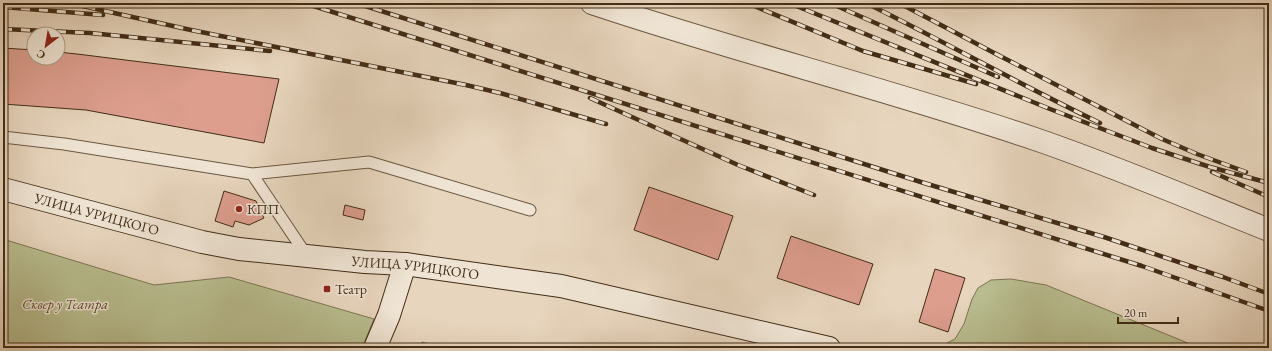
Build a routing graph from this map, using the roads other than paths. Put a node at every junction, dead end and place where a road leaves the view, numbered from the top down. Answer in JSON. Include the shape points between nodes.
{"nodes":[{"id":1,"x":592,"y":3,"type":"edge"},
{"id":2,"x":3,"y":137,"type":"edge"},
{"id":3,"x":252,"y":174,"type":"junction"},
{"id":4,"x":3,"y":189,"type":"edge"},
{"id":5,"x":530,"y":210,"type":"dead end"},
{"id":6,"x":1269,"y":230,"type":"edge"},
{"id":7,"x":307,"y":256,"type":"junction"},
{"id":8,"x":405,"y":264,"type":"junction"},
{"id":9,"x":375,"y":348,"type":"edge"},
{"id":10,"x":829,"y":348,"type":"edge"}],
"edges":[{"from":1,"to":6,"type":"street","via":[[1036,139]]},
{"from":2,"to":3,"type":"lane","via":[[64,144]]},
{"from":3,"to":5,"type":"lane","via":[[369,162]]},
{"from":3,"to":7,"type":"lane"},
{"from":4,"to":7,"type":"street","name":"УЛИЦА УРИЦКОГО","via":[[202,242],[238,249]]},
{"from":7,"to":8,"type":"street","name":"УЛИЦА УРИЦКОГО"},
{"from":8,"to":9,"type":"street","via":[[389,315]]},
{"from":8,"to":10,"type":"street","name":"УЛИЦА УРИЦКОГО","via":[[561,286]]}]}
